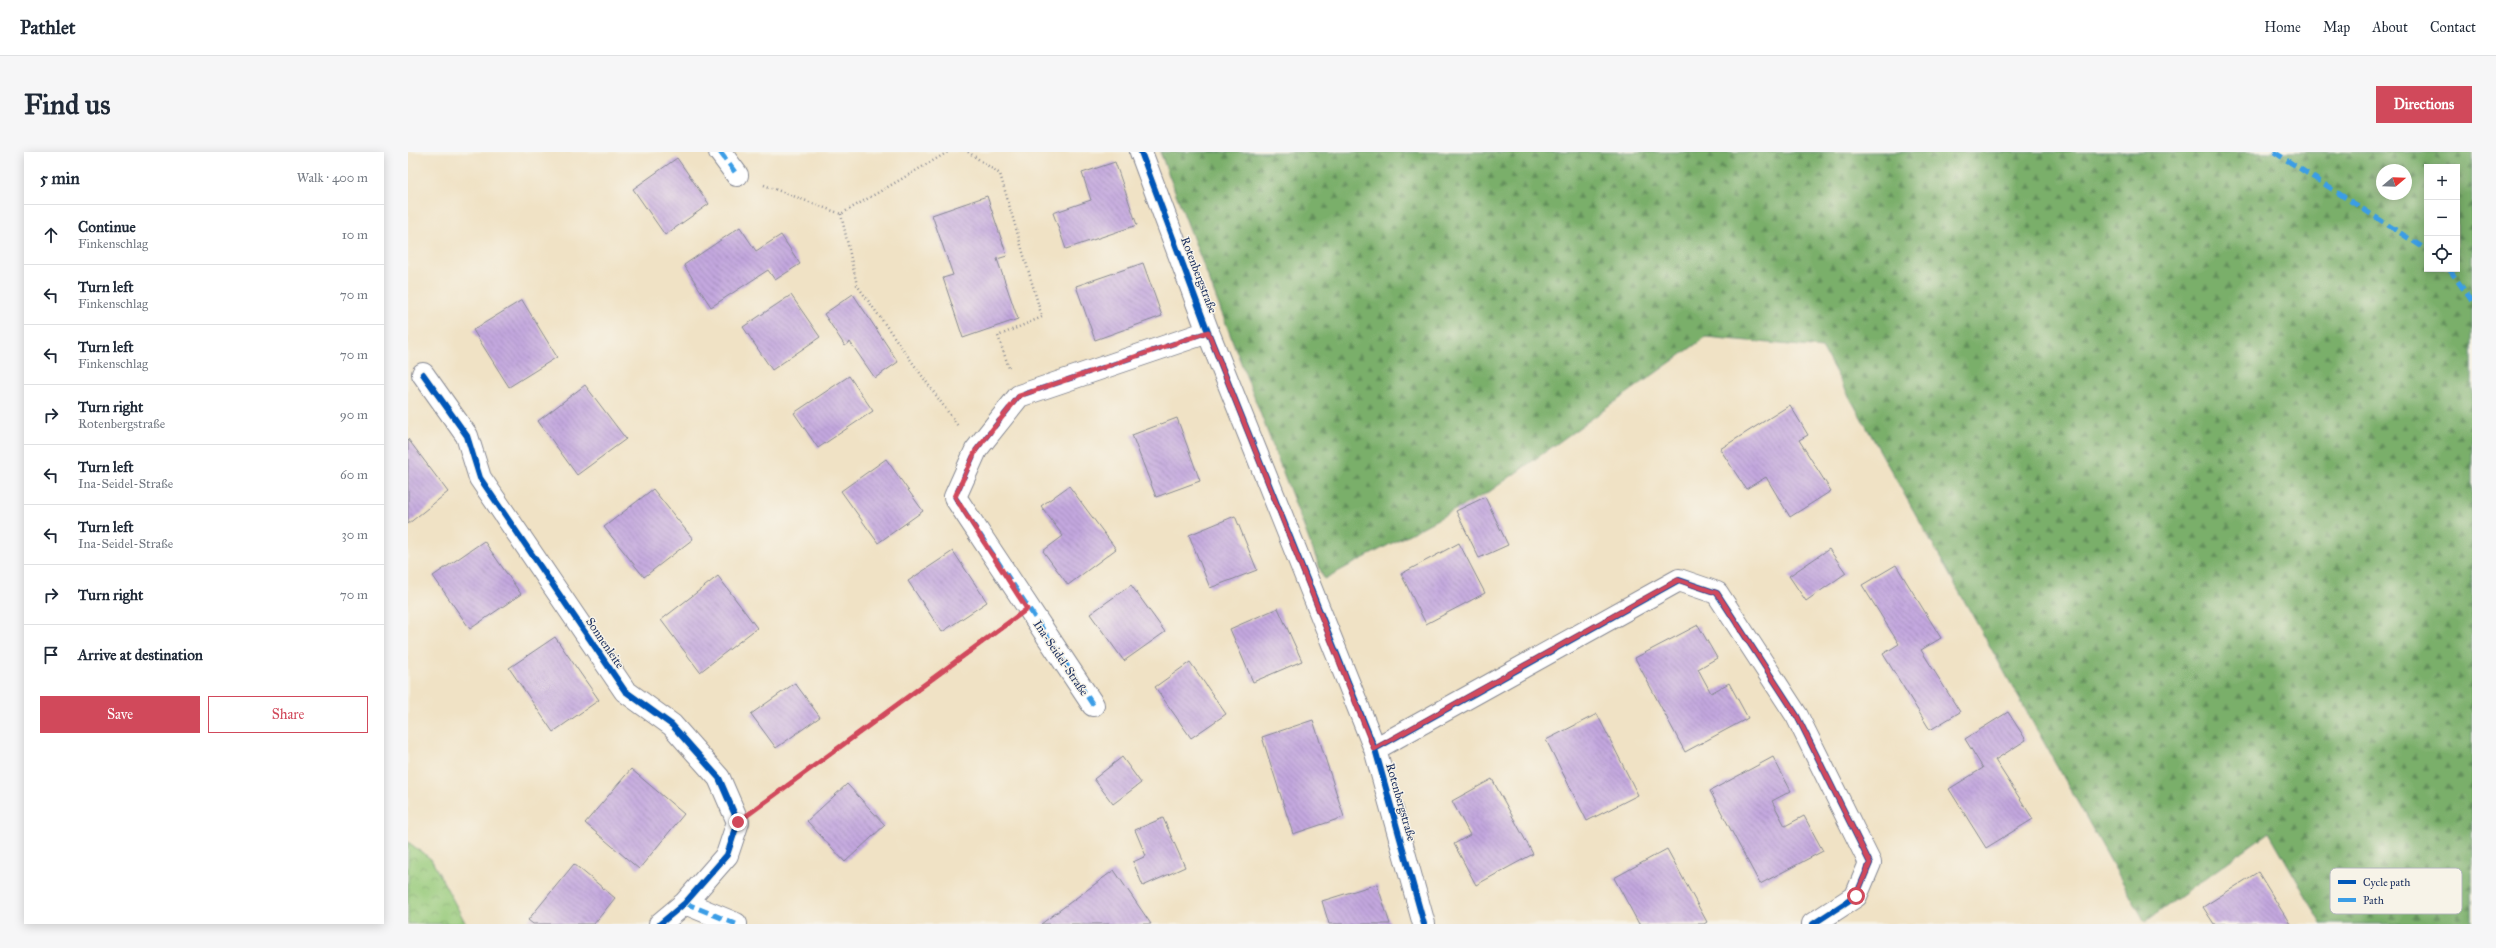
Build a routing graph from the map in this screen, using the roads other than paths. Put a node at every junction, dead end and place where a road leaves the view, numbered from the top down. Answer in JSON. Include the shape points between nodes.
{"nodes":[{"id":1,"x":720,"y":152,"type":"edge"},
{"id":2,"x":1141,"y":152,"type":"edge"},
{"id":3,"x":737,"y":175,"type":"road end"},
{"id":4,"x":1208,"y":332,"type":"junction"},
{"id":5,"x":423,"y":374,"type":"dead end"},
{"id":6,"x":1093,"y":705,"type":"dead end"},
{"id":7,"x":1374,"y":749,"type":"junction"},
{"id":8,"x":685,"y":903,"type":"junction"},
{"id":9,"x":660,"y":924,"type":"edge"},
{"id":10,"x":736,"y":924,"type":"edge"},
{"id":11,"x":1424,"y":924,"type":"edge"},
{"id":12,"x":1813,"y":924,"type":"edge"}],
"edges":[{"from":1,"to":3,"type":"street"},
{"from":2,"to":4,"type":"street","name":"Rotenbergstraße"},
{"from":4,"to":6,"type":"street","name":"Ina-Seidel-Straße","via":[[1019,396],[976,450],[955,497]]},
{"from":4,"to":7,"type":"street","name":"Rotenbergstraße"},
{"from":5,"to":8,"type":"street","name":"Sonnenleite","via":[[467,436],[480,478],[625,691],[672,725],[719,778],[738,822],[727,855]]},
{"from":7,"to":11,"type":"street","name":"Rotenbergstraße"},
{"from":7,"to":12,"type":"street","via":[[1678,580],[1717,593],[1797,716],[1870,863],[1856,896]]},
{"from":8,"to":9,"type":"street"},
{"from":8,"to":10,"type":"street"}]}
